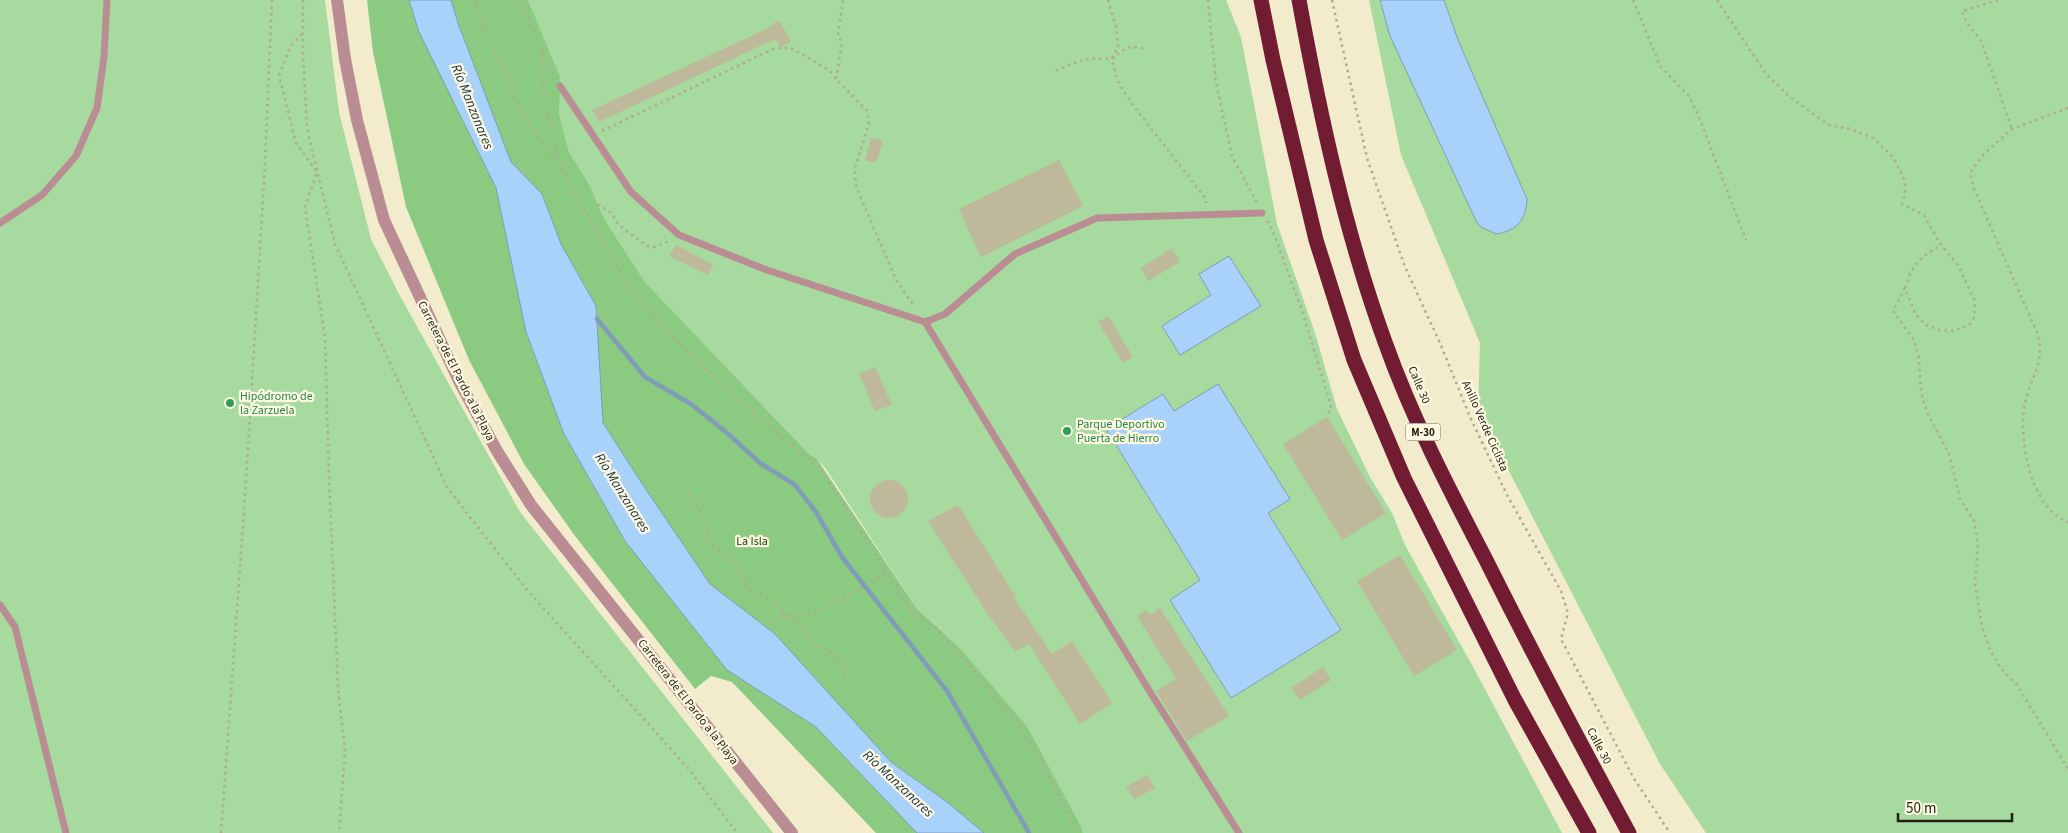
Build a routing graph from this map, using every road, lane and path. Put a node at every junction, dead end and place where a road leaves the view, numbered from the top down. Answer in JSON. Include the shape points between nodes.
{"nodes":[{"id":1,"x":108,"y":0,"type":"edge"},
{"id":2,"x":272,"y":0,"type":"edge"},
{"id":3,"x":303,"y":0,"type":"edge"},
{"id":4,"x":337,"y":0,"type":"edge"},
{"id":5,"x":474,"y":0,"type":"edge"},
{"id":6,"x":520,"y":0,"type":"edge"},
{"id":7,"x":843,"y":0,"type":"edge"},
{"id":8,"x":1108,"y":0,"type":"edge"},
{"id":9,"x":1208,"y":0,"type":"edge"},
{"id":10,"x":1261,"y":0,"type":"edge"},
{"id":11,"x":1299,"y":0,"type":"edge"},
{"id":12,"x":1332,"y":0,"type":"edge"},
{"id":13,"x":1633,"y":0,"type":"edge"},
{"id":14,"x":1717,"y":0,"type":"edge"},
{"id":15,"x":1998,"y":0,"type":"edge"},
{"id":16,"x":303,"y":32,"type":"junction"},
{"id":17,"x":1144,"y":49,"type":"dead end"},
{"id":18,"x":542,"y":52,"type":"junction"},
{"id":19,"x":1112,"y":58,"type":"junction"},
{"id":20,"x":1056,"y":71,"type":"dead end"},
{"id":21,"x":836,"y":79,"type":"junction"},
{"id":22,"x":560,"y":86,"type":"joint"},
{"id":23,"x":2068,"y":108,"type":"edge"},
{"id":24,"x":2012,"y":129,"type":"junction"},
{"id":25,"x":602,"y":130,"type":"dead end"},
{"id":26,"x":558,"y":159,"type":"junction"},
{"id":27,"x":317,"y":172,"type":"junction"},
{"id":28,"x":598,"y":204,"type":"dead end"},
{"id":29,"x":1262,"y":213,"type":"junction"},
{"id":30,"x":1208,"y":215,"type":"junction"},
{"id":31,"x":0,"y":223,"type":"edge"},
{"id":32,"x":679,"y":235,"type":"junction"},
{"id":33,"x":1746,"y":240,"type":"dead end"},
{"id":34,"x":1941,"y":246,"type":"junction"},
{"id":35,"x":1905,"y":288,"type":"junction"},
{"id":36,"x":925,"y":322,"type":"junction"},
{"id":37,"x":1327,"y":417,"type":"dead end"},
{"id":38,"x":684,"y":489,"type":"dead end"},
{"id":39,"x":2068,"y":522,"type":"edge"},
{"id":40,"x":888,"y":573,"type":"junction"},
{"id":41,"x":0,"y":605,"type":"edge"},
{"id":42,"x":787,"y":616,"type":"junction"},
{"id":43,"x":770,"y":621,"type":"dead end"},
{"id":44,"x":845,"y":680,"type":"dead end"},
{"id":45,"x":2068,"y":769,"type":"edge"},
{"id":46,"x":66,"y":833,"type":"edge"},
{"id":47,"x":221,"y":833,"type":"edge"},
{"id":48,"x":339,"y":833,"type":"edge"},
{"id":49,"x":738,"y":833,"type":"edge"},
{"id":50,"x":792,"y":833,"type":"edge"},
{"id":51,"x":1075,"y":833,"type":"edge"},
{"id":52,"x":1239,"y":833,"type":"edge"},
{"id":53,"x":1589,"y":833,"type":"edge"},
{"id":54,"x":1629,"y":833,"type":"edge"},
{"id":55,"x":1670,"y":833,"type":"edge"}],
"edges":[{"from":1,"to":31,"type":"lane","via":[[97,108],[76,156],[42,195]]},
{"from":2,"to":47,"type":"path","via":[[244,512]]},
{"from":3,"to":16,"type":"path"},
{"from":4,"to":50,"type":"street","name":"Carretera de El Pardo a la Playa","via":[[357,120],[384,220],[460,383],[497,451],[532,505]]},
{"from":5,"to":26,"type":"path","via":[[535,135]]},
{"from":6,"to":18,"type":"path"},
{"from":7,"to":21,"type":"path","via":[[838,35],[842,44]]},
{"from":8,"to":19,"type":"path","via":[[1118,46]]},
{"from":9,"to":29,"type":"path","via":[[1216,83],[1232,156]]},
{"from":10,"to":53,"type":"highway","number":"M-30","via":[[1316,240],[1354,360],[1409,487],[1515,700]]},
{"from":11,"to":54,"type":"highway","name":"Calle 30","number":"M-30","via":[[1351,234],[1385,343],[1432,454],[1539,666]]},
{"from":12,"to":55,"type":"path","name":"Anillo Verde Ciclista","via":[[1367,158],[1405,267],[1478,435],[1561,590],[1568,613],[1561,638],[1633,777]]},
{"from":13,"to":33,"type":"path","via":[[1660,66],[1689,96],[1699,117]]},
{"from":14,"to":34,"type":"path","via":[[1766,74],[1790,97],[1829,125],[1873,138],[1892,157],[1905,181],[1902,204],[1924,215]]},
{"from":15,"to":24,"type":"path","via":[[1962,11],[1981,41]]},
{"from":16,"to":27,"type":"path","via":[[307,129]]},
{"from":16,"to":27,"type":"path","via":[[291,46],[278,75],[296,143]]},
{"from":17,"to":19,"type":"path","via":[[1125,47]]},
{"from":18,"to":22,"type":"path"},
{"from":18,"to":26,"type":"path","via":[[544,98]]},
{"from":19,"to":20,"type":"path","via":[[1090,57]]},
{"from":19,"to":30,"type":"path","via":[[1118,80],[1132,104],[1206,199]]},
{"from":21,"to":25,"type":"path","via":[[829,70],[791,48],[775,48]]},
{"from":21,"to":36,"type":"path","via":[[867,110],[869,124],[856,168],[856,186],[896,280]]},
{"from":22,"to":32,"type":"lane","via":[[631,192]]},
{"from":23,"to":24,"type":"path"},
{"from":24,"to":39,"type":"path","via":[[1984,154],[1970,173],[2041,349],[2021,426],[2031,476],[2047,507]]},
{"from":26,"to":40,"type":"path","via":[[633,294],[726,387],[822,470]]},
{"from":27,"to":48,"type":"path","via":[[305,207],[325,338],[337,679],[345,750]]},
{"from":27,"to":49,"type":"path","via":[[335,244],[448,489],[527,590],[688,768]]},
{"from":28,"to":32,"type":"path","via":[[611,213],[620,226],[648,246],[655,248]]},
{"from":29,"to":30,"type":"lane"},
{"from":29,"to":37,"type":"path","via":[[1272,228],[1303,313],[1331,406]]},
{"from":30,"to":36,"type":"lane","via":[[1097,218],[1015,254],[945,314]]},
{"from":32,"to":36,"type":"lane","via":[[764,270]]},
{"from":34,"to":35,"type":"path","via":[[1919,258]]},
{"from":34,"to":35,"type":"path","via":[[1958,265],[1975,301],[1974,318],[1969,325],[1954,331],[1926,325],[1916,315]]},
{"from":35,"to":45,"type":"path","via":[[1894,311],[1914,340],[1927,412],[1949,454],[1960,499],[1974,521],[1978,544],[1975,585],[1982,627],[2000,667],[2017,685]]},
{"from":36,"to":52,"type":"lane"},
{"from":38,"to":42,"type":"path","via":[[700,507],[710,544],[732,558],[740,568],[746,587],[768,599]]},
{"from":40,"to":42,"type":"path","via":[[812,614]]},
{"from":40,"to":51,"type":"path","via":[[913,614],[937,628],[1021,728],[1043,764]]},
{"from":41,"to":46,"type":"lane","via":[[15,627]]},
{"from":42,"to":43,"type":"path"},
{"from":42,"to":44,"type":"path","via":[[802,627],[811,642],[840,657]]}]}
